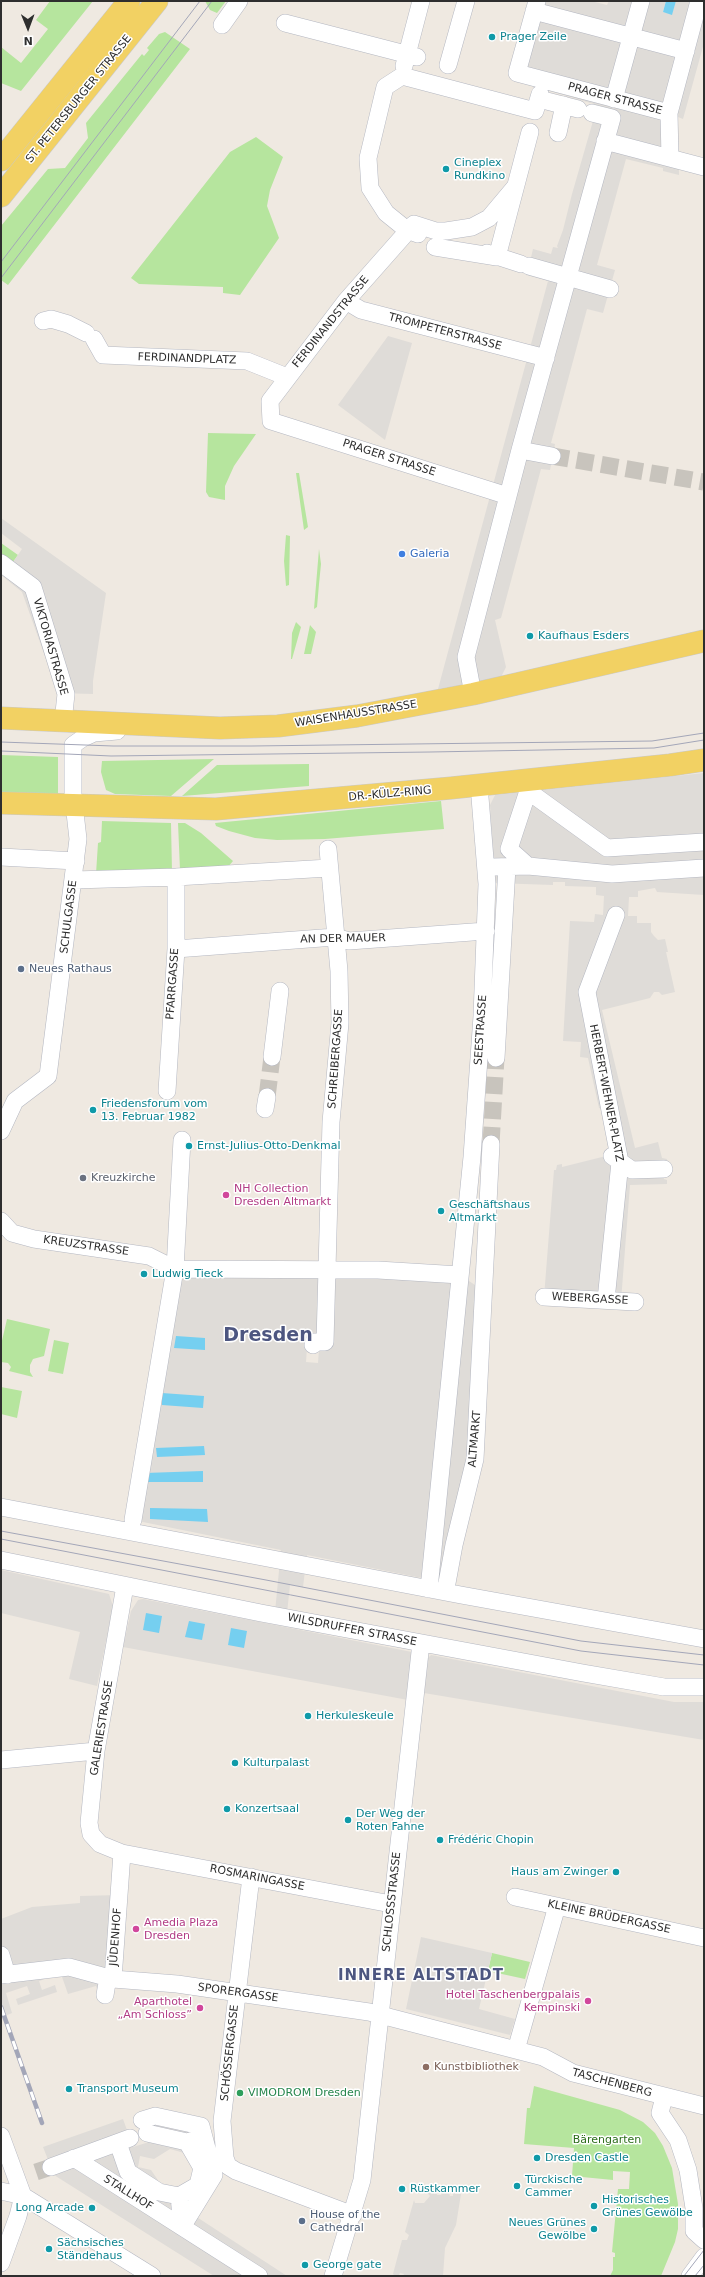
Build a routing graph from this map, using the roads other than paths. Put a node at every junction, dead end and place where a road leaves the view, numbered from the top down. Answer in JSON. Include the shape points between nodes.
{"nodes":[{"id":1,"x":129,"y":1,"type":"edge"},
{"id":2,"x":157,"y":1,"type":"edge"},
{"id":3,"x":239,"y":1,"type":"edge"},
{"id":4,"x":421,"y":1,"type":"edge"},
{"id":5,"x":466,"y":1,"type":"edge"},
{"id":6,"x":641,"y":1,"type":"edge"},
{"id":7,"x":699,"y":1,"type":"edge"},
{"id":8,"x":536,"y":6,"type":"edge"},
{"id":9,"x":285,"y":23,"type":"dead end"},
{"id":10,"x":222,"y":25,"type":"dead end"},
{"id":11,"x":631,"y":36,"type":"junction"},
{"id":12,"x":686,"y":51,"type":"junction"},
{"id":13,"x":412,"y":56,"type":"junction"},
{"id":14,"x":448,"y":65,"type":"dead end"},
{"id":15,"x":402,"y":76,"type":"junction"},
{"id":16,"x":614,"y":99,"type":"junction"},
{"id":17,"x":578,"y":109,"type":"junction"},
{"id":18,"x":669,"y":113,"type":"junction"},
{"id":19,"x":44,"y":125,"type":"junction"},
{"id":20,"x":530,"y":132,"type":"dead end"},
{"id":21,"x":558,"y":133,"type":"dead end"},
{"id":22,"x":605,"y":141,"type":"junction"},
{"id":23,"x":670,"y":158,"type":"junction"},
{"id":24,"x":1,"y":160,"type":"edge"},
{"id":25,"x":704,"y":167,"type":"edge"},
{"id":26,"x":515,"y":187,"type":"junction"},
{"id":27,"x":1,"y":196,"type":"edge"},
{"id":28,"x":418,"y":239,"type":"junction"},
{"id":29,"x":454,"y":240,"type":"junction"},
{"id":30,"x":497,"y":257,"type":"junction"},
{"id":31,"x":568,"y":277,"type":"junction"},
{"id":32,"x":610,"y":288,"type":"dead end"},
{"id":33,"x":346,"y":301,"type":"junction"},
{"id":34,"x":43,"y":321,"type":"dead end"},
{"id":35,"x":546,"y":358,"type":"junction"},
{"id":36,"x":287,"y":377,"type":"junction"},
{"id":37,"x":271,"y":421,"type":"joint"},
{"id":38,"x":520,"y":450,"type":"junction"},
{"id":39,"x":552,"y":456,"type":"tunnel mouth"},
{"id":40,"x":508,"y":496,"type":"junction"},
{"id":41,"x":1,"y":563,"type":"edge"},
{"id":42,"x":704,"y":641,"type":"edge"},
{"id":43,"x":473,"y":694,"type":"junction"},
{"id":44,"x":1,"y":718,"type":"edge"},
{"id":45,"x":63,"y":722,"type":"junction"},
{"id":46,"x":171,"y":726,"type":"junction"},
{"id":47,"x":704,"y":760,"type":"edge"},
{"id":48,"x":479,"y":785,"type":"junction"},
{"id":49,"x":1,"y":803,"type":"edge"},
{"id":50,"x":74,"y":806,"type":"junction"},
{"id":51,"x":704,"y":842,"type":"edge"},
{"id":52,"x":328,"y":849,"type":"dead end"},
{"id":53,"x":1,"y":857,"type":"edge"},
{"id":54,"x":76,"y":861,"type":"junction"},
{"id":55,"x":528,"y":866,"type":"junction"},
{"id":56,"x":329,"y":868,"type":"junction"},
{"id":57,"x":704,"y":868,"type":"edge"},
{"id":58,"x":176,"y":877,"type":"junction"},
{"id":59,"x":74,"y":880,"type":"junction"},
{"id":60,"x":616,"y":915,"type":"dead end"},
{"id":61,"x":486,"y":931,"type":"junction"},
{"id":62,"x":335,"y":936,"type":"junction"},
{"id":63,"x":176,"y":949,"type":"junction"},
{"id":64,"x":280,"y":991,"type":"dead end"},
{"id":65,"x":272,"y":1057,"type":"tunnel mouth"},
{"id":66,"x":496,"y":1058,"type":"tunnel mouth"},
{"id":67,"x":166,"y":1091,"type":"dead end"},
{"id":68,"x":1,"y":1131,"type":"edge"},
{"id":69,"x":182,"y":1140,"type":"dead end"},
{"id":70,"x":491,"y":1144,"type":"tunnel mouth"},
{"id":71,"x":615,"y":1159,"type":"junction"},
{"id":72,"x":664,"y":1169,"type":"dead end"},
{"id":73,"x":6,"y":1227,"type":"edge"},
{"id":74,"x":174,"y":1269,"type":"junction"},
{"id":75,"x":327,"y":1269,"type":"junction"},
{"id":76,"x":460,"y":1275,"type":"junction"},
{"id":77,"x":488,"y":1292,"type":"junction"},
{"id":78,"x":544,"y":1296,"type":"dead end"},
{"id":79,"x":606,"y":1300,"type":"junction"},
{"id":80,"x":635,"y":1302,"type":"dead end"},
{"id":81,"x":313,"y":1347,"type":"dead end"},
{"id":82,"x":1,"y":1507,"type":"edge"},
{"id":83,"x":133,"y":1520,"type":"dead end"},
{"id":84,"x":1,"y":1560,"type":"edge"},
{"id":85,"x":447,"y":1583,"type":"dead end"},
{"id":86,"x":125,"y":1586,"type":"junction"},
{"id":87,"x":430,"y":1589,"type":"junction"},
{"id":88,"x":704,"y":1639,"type":"edge"},
{"id":89,"x":421,"y":1643,"type":"junction"},
{"id":90,"x":704,"y":1687,"type":"edge"},
{"id":91,"x":96,"y":1751,"type":"junction"},
{"id":92,"x":1,"y":1760,"type":"edge"},
{"id":93,"x":122,"y":1853,"type":"junction"},
{"id":94,"x":251,"y":1877,"type":"junction"},
{"id":95,"x":514,"y":1897,"type":"dead end"},
{"id":96,"x":391,"y":1904,"type":"junction"},
{"id":97,"x":557,"y":1906,"type":"junction"},
{"id":98,"x":704,"y":1938,"type":"edge"},
{"id":99,"x":1,"y":1955,"type":"edge"},
{"id":100,"x":4,"y":1975,"type":"edge"},
{"id":101,"x":113,"y":1980,"type":"junction"},
{"id":102,"x":237,"y":1993,"type":"junction"},
{"id":103,"x":105,"y":1994,"type":"dead end"},
{"id":104,"x":381,"y":2010,"type":"junction"},
{"id":105,"x":406,"y":2010,"type":"dead end"},
{"id":106,"x":513,"y":2042,"type":"junction"},
{"id":107,"x":664,"y":2097,"type":"junction"},
{"id":108,"x":704,"y":2106,"type":"edge"},
{"id":109,"x":2,"y":2139,"type":"edge"},
{"id":110,"x":74,"y":2158,"type":"junction"},
{"id":111,"x":51,"y":2167,"type":"tunnel mouth"},
{"id":112,"x":1,"y":2192,"type":"edge"},
{"id":113,"x":23,"y":2196,"type":"junction"},
{"id":114,"x":179,"y":2196,"type":"junction"},
{"id":115,"x":353,"y":2215,"type":"junction"},
{"id":116,"x":182,"y":2227,"type":"junction"},
{"id":117,"x":704,"y":2240,"type":"edge"},
{"id":118,"x":704,"y":2257,"type":"edge"},
{"id":119,"x":1,"y":2263,"type":"edge"},
{"id":120,"x":152,"y":2276,"type":"edge"},
{"id":121,"x":259,"y":2276,"type":"edge"},
{"id":122,"x":333,"y":2276,"type":"edge"},
{"id":123,"x":690,"y":2276,"type":"edge"}],
"edges":[{"from":1,"to":19,"type":"main road","name":"ST. PETERSBURGER STRASSE"},
{"from":2,"to":19,"type":"main road","name":"ST. PETERSBURGER STRASSE"},
{"from":3,"to":10,"type":"street"},
{"from":4,"to":13,"type":"street"},
{"from":5,"to":14,"type":"street"},
{"from":6,"to":11,"type":"street"},
{"from":7,"to":12,"type":"street"},
{"from":8,"to":11,"type":"street"},
{"from":8,"to":16,"type":"street","name":"PRAGER STRASSE","via":[[518,73]]},
{"from":9,"to":13,"type":"street"},
{"from":11,"to":12,"type":"street"},
{"from":11,"to":16,"type":"street"},
{"from":12,"to":18,"type":"street"},
{"from":13,"to":15,"type":"street"},
{"from":15,"to":17,"type":"street","via":[[535,111],[540,96]]},
{"from":15,"to":28,"type":"street","via":[[385,87],[368,158],[370,188],[386,213]]},
{"from":16,"to":18,"type":"street","name":"PRAGER STRASSE"},
{"from":17,"to":21,"type":"street"},
{"from":17,"to":22,"type":"street","via":[[612,118]]},
{"from":18,"to":23,"type":"street","name":"PRAGER STRASSE"},
{"from":19,"to":24,"type":"main road","name":"ST. PETERSBURGER STRASSE"},
{"from":19,"to":27,"type":"main road","name":"ST. PETERSBURGER STRASSE"},
{"from":20,"to":26,"type":"street"},
{"from":22,"to":23,"type":"street"},
{"from":22,"to":31,"type":"street"},
{"from":23,"to":25,"type":"street"},
{"from":26,"to":29,"type":"street","via":[[489,218]]},
{"from":26,"to":30,"type":"street"},
{"from":28,"to":29,"type":"street"},
{"from":28,"to":29,"type":"street","via":[[414,224]]},
{"from":28,"to":33,"type":"street","name":"FERDINANDSTRASSE"},
{"from":29,"to":30,"type":"street"},
{"from":30,"to":31,"type":"street"},
{"from":31,"to":32,"type":"street"},
{"from":31,"to":35,"type":"street"},
{"from":33,"to":35,"type":"street","name":"TROMPETERSTRASSE","via":[[361,310]]},
{"from":33,"to":36,"type":"street","name":"FERDINANDSTRASSE"},
{"from":34,"to":36,"type":"street","name":"FERDINANDPLATZ","via":[[51,319],[68,324],[90,336],[103,355],[247,361]]},
{"from":35,"to":38,"type":"street"},
{"from":36,"to":37,"type":"street","name":"FERDINANDSTRASSE","via":[[270,401]]},
{"from":37,"to":40,"type":"street","name":"PRAGER STRASSE"},
{"from":38,"to":39,"type":"street"},
{"from":38,"to":40,"type":"street"},
{"from":40,"to":43,"type":"street","via":[[466,657]]},
{"from":41,"to":45,"type":"street","name":"VIKTORIASTRASSE","via":[[32,587],[66,694]]},
{"from":42,"to":43,"type":"main road","name":"WAISENHAUSSTRASSE"},
{"from":43,"to":46,"type":"main road","name":"WAISENHAUSSTRASSE","via":[[357,716],[272,726]]},
{"from":44,"to":45,"type":"main road","name":"WAISENHAUSSTRASSE"},
{"from":45,"to":46,"type":"main road","name":"WAISENHAUSSTRASSE"},
{"from":46,"to":50,"type":"street","via":[[94,733],[73,745]]},
{"from":47,"to":48,"type":"main road","name":"DR.-KÜLZ-RING"},
{"from":48,"to":50,"type":"main road","name":"DR.-KÜLZ-RING","via":[[216,809]]},
{"from":48,"to":61,"type":"street","name":"SEESTRASSE","via":[[486,879]]},
{"from":49,"to":50,"type":"main road","name":"DR.-KÜLZ-RING"},
{"from":50,"to":54,"type":"street","name":"SCHULGASSE","via":[[78,839]]},
{"from":51,"to":55,"type":"street","via":[[607,848],[528,791],[509,849]]},
{"from":52,"to":56,"type":"street","name":"SCHREIBERGASSE"},
{"from":53,"to":54,"type":"street"},
{"from":54,"to":59,"type":"street","name":"SCHULGASSE"},
{"from":55,"to":57,"type":"street","via":[[612,874]]},
{"from":55,"to":66,"type":"street","name":"SEESTRASSE","via":[[500,867]]},
{"from":56,"to":58,"type":"street"},
{"from":56,"to":62,"type":"street","name":"SCHREIBERGASSE"},
{"from":58,"to":59,"type":"street"},
{"from":58,"to":63,"type":"street","name":"PFARRGASSE"},
{"from":59,"to":68,"type":"street","name":"SCHULGASSE","via":[[48,1076],[15,1101]]},
{"from":60,"to":71,"type":"street","name":"HERBERT-WEHNER-PLATZ","via":[[587,992]]},
{"from":61,"to":62,"type":"street","name":"AN DER MAUER","via":[[349,940]]},
{"from":61,"to":76,"type":"street","name":"SEESTRASSE","via":[[472,1157]]},
{"from":62,"to":63,"type":"street","name":"AN DER MAUER"},
{"from":62,"to":75,"type":"street","name":"SCHREIBERGASSE","via":[[340,1023],[330,1122]]},
{"from":63,"to":67,"type":"street","name":"PFARRGASSE"},
{"from":64,"to":65,"type":"street"},
{"from":69,"to":74,"type":"street"},
{"from":70,"to":77,"type":"street"},
{"from":71,"to":72,"type":"street","via":[[632,1170]]},
{"from":71,"to":79,"type":"street","name":"HERBERT-WEHNER-PLATZ"},
{"from":73,"to":74,"type":"street","name":"KREUZSTRASSE","via":[[34,1239],[149,1256]]},
{"from":74,"to":75,"type":"street"},
{"from":74,"to":83,"type":"street"},
{"from":75,"to":76,"type":"street"},
{"from":75,"to":81,"type":"street","name":"SCHREIBERGASSE","via":[[325,1342],[314,1342]]},
{"from":76,"to":77,"type":"street"},
{"from":76,"to":87,"type":"street","name":"SEESTRASSE"},
{"from":77,"to":85,"type":"street","name":"ALTMARKT","via":[[475,1459]]},
{"from":78,"to":79,"type":"street","name":"WEBERGASSE"},
{"from":79,"to":80,"type":"street","name":"WEBERGASSE"},
{"from":82,"to":87,"type":"street"},
{"from":84,"to":86,"type":"street","name":"WILSDRUFFER STRASSE"},
{"from":86,"to":89,"type":"street","name":"WILSDRUFFER STRASSE"},
{"from":86,"to":91,"type":"street","name":"GALERIESTRASSE"},
{"from":87,"to":88,"type":"street"},
{"from":89,"to":90,"type":"street","name":"WILSDRUFFER STRASSE","via":[[664,1687]]},
{"from":89,"to":96,"type":"street","name":"SCHLOSSSTRASSE"},
{"from":91,"to":92,"type":"street"},
{"from":91,"to":93,"type":"street","name":"GALERIESTRASSE","via":[[89,1823],[91,1834],[100,1844]]},
{"from":93,"to":94,"type":"street","name":"ROSMARINGASSE"},
{"from":93,"to":101,"type":"street","name":"JÜDENHOF"},
{"from":94,"to":96,"type":"street","name":"ROSMARINGASSE"},
{"from":94,"to":102,"type":"street","name":"SCHÖSSERGASSE"},
{"from":95,"to":97,"type":"street","name":"KLEINE BRÜDERGASSE"},
{"from":96,"to":104,"type":"street","name":"SCHLOSSSTRASSE"},
{"from":97,"to":98,"type":"street","name":"KLEINE BRÜDERGASSE"},
{"from":97,"to":106,"type":"street"},
{"from":99,"to":100,"type":"street"},
{"from":100,"to":101,"type":"street","name":"JÜDENHOF","via":[[69,1967]]},
{"from":101,"to":102,"type":"street","name":"SPORERGASSE","via":[[177,1984]]},
{"from":101,"to":103,"type":"street","via":[[107,1983]]},
{"from":102,"to":104,"type":"street","name":"SPORERGASSE"},
{"from":102,"to":115,"type":"street","name":"SCHÖSSERGASSE","via":[[222,2120],[228,2166]]},
{"from":104,"to":105,"type":"street"},
{"from":104,"to":106,"type":"street","name":"TASCHENBERG"},
{"from":104,"to":115,"type":"street","name":"SCHLOSSSTRASSE","via":[[362,2180]]},
{"from":106,"to":107,"type":"street","name":"TASCHENBERG","via":[[573,2073]]},
{"from":107,"to":108,"type":"street","name":"TASCHENBERG"},
{"from":107,"to":117,"type":"street","name":"TASCHENBERG","via":[[660,2113],[678,2140],[688,2170],[694,2208],[694,2231]]},
{"from":109,"to":113,"type":"street"},
{"from":110,"to":111,"type":"street","name":"STALLHOF"},
{"from":110,"to":114,"type":"street","name":"STALLHOF","via":[[127,2150],[128,2172],[159,2192]]},
{"from":110,"to":116,"type":"street","name":"STALLHOF"},
{"from":112,"to":113,"type":"street"},
{"from":113,"to":119,"type":"street"},
{"from":113,"to":120,"type":"street"},
{"from":114,"to":116,"type":"street"},
{"from":114,"to":116,"type":"street","via":[[198,2185],[202,2168],[193,2141],[149,2128],[155,2116],[201,2126],[214,2175]]},
{"from":115,"to":122,"type":"street","name":"SCHLOSSSTRASSE"},
{"from":116,"to":121,"type":"street","name":"STALLHOF"},
{"from":118,"to":123,"type":"street"}]}
